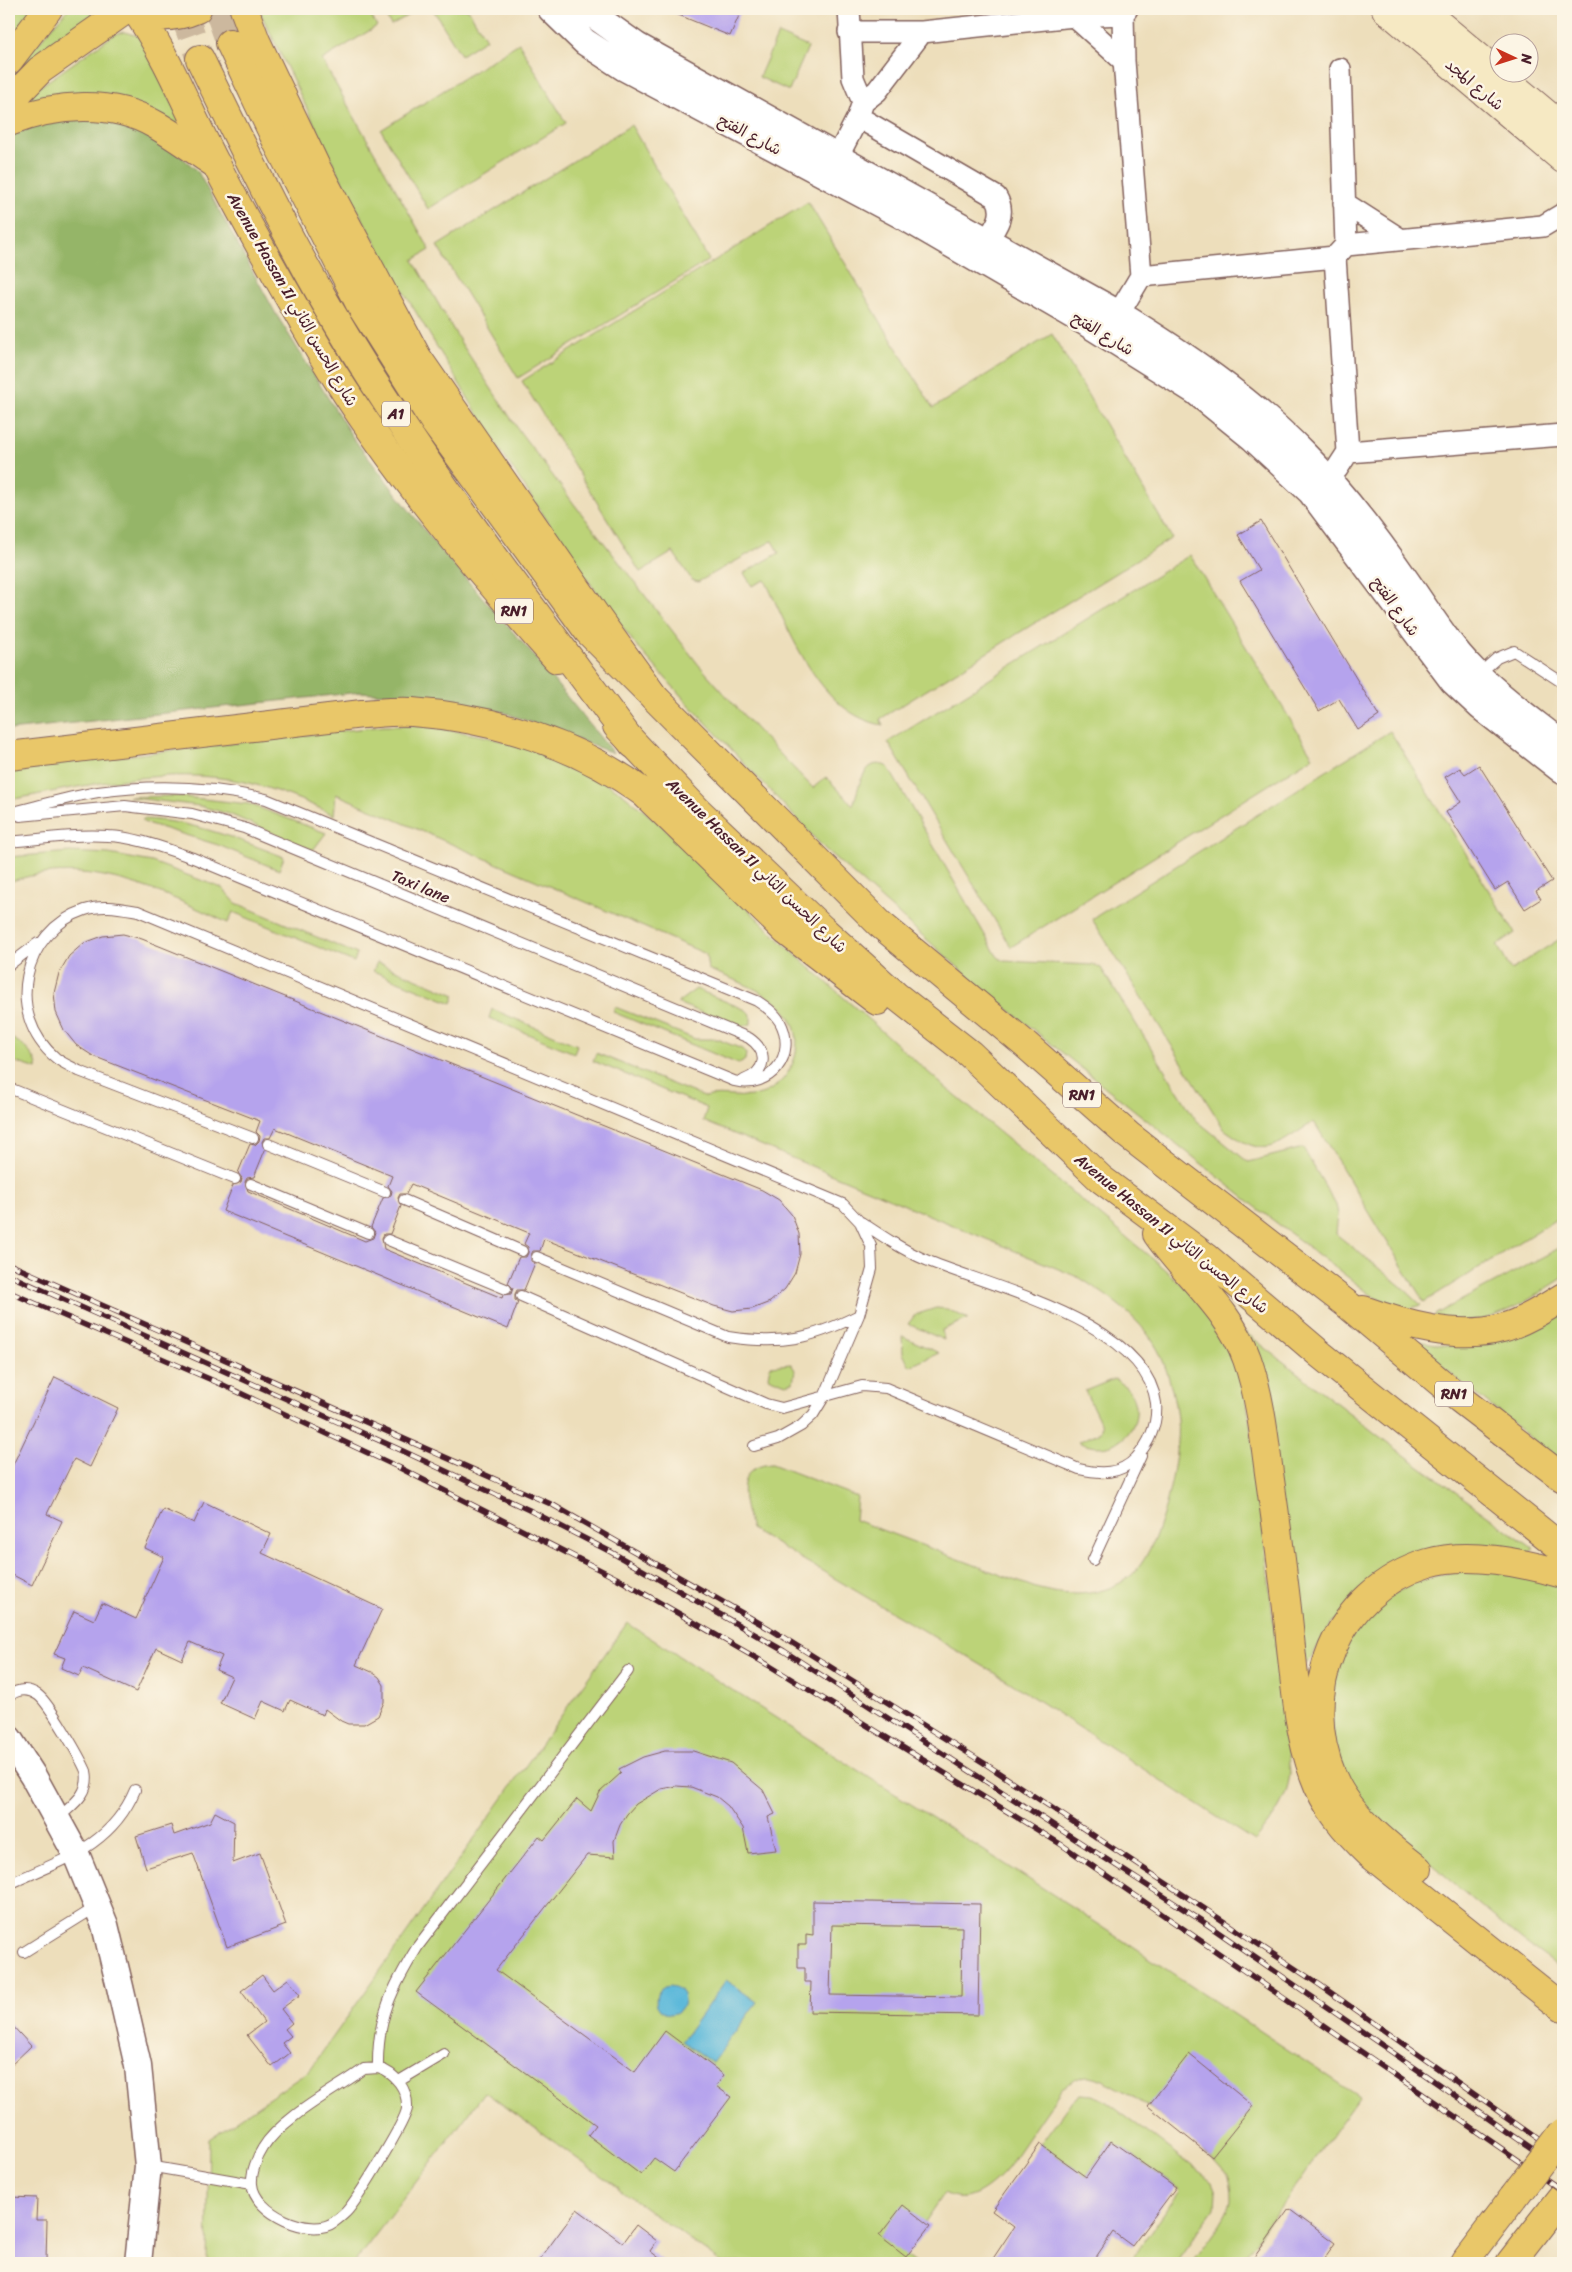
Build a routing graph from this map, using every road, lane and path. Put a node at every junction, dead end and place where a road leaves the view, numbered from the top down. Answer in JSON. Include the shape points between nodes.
{"nodes":[{"id":1,"x":48,"y":9,"type":"edge"},
{"id":2,"x":197,"y":9,"type":"edge"},
{"id":3,"x":244,"y":9,"type":"edge"},
{"id":4,"x":551,"y":9,"type":"edge"},
{"id":5,"x":585,"y":9,"type":"edge"},
{"id":6,"x":849,"y":9,"type":"edge"},
{"id":7,"x":1386,"y":9,"type":"edge"},
{"id":8,"x":1421,"y":9,"type":"edge"},
{"id":9,"x":131,"y":11,"type":"edge"},
{"id":10,"x":1125,"y":12,"type":"edge"},
{"id":11,"x":1074,"y":16,"type":"junction"},
{"id":12,"x":992,"y":17,"type":"edge"},
{"id":13,"x":849,"y":32,"type":"junction"},
{"id":14,"x":922,"y":32,"type":"junction"},
{"id":15,"x":230,"y":43,"type":"tunnel mouth"},
{"id":16,"x":200,"y":58,"type":"tunnel mouth"},
{"id":17,"x":9,"y":60,"type":"edge"},
{"id":18,"x":1124,"y":61,"type":"junction"},
{"id":19,"x":1340,"y":68,"type":"dead end"},
{"id":20,"x":9,"y":102,"type":"edge"},
{"id":21,"x":861,"y":110,"type":"junction"},
{"id":22,"x":9,"y":122,"type":"edge"},
{"id":23,"x":1560,"y":137,"type":"edge"},
{"id":24,"x":216,"y":166,"type":"junction"},
{"id":25,"x":834,"y":166,"type":"junction"},
{"id":26,"x":1344,"y":203,"type":"junction"},
{"id":27,"x":1563,"y":214,"type":"edge"},
{"id":28,"x":1400,"y":238,"type":"junction"},
{"id":29,"x":987,"y":240,"type":"junction"},
{"id":30,"x":1340,"y":251,"type":"junction"},
{"id":31,"x":1141,"y":276,"type":"junction"},
{"id":32,"x":1113,"y":324,"type":"junction"},
{"id":33,"x":1562,"y":436,"type":"edge"},
{"id":34,"x":1348,"y":452,"type":"junction"},
{"id":35,"x":1318,"y":486,"type":"junction"},
{"id":36,"x":1414,"y":611,"type":"junction"},
{"id":37,"x":1478,"y":675,"type":"junction"},
{"id":38,"x":1563,"y":683,"type":"edge"},
{"id":39,"x":654,"y":697,"type":"junction"},
{"id":40,"x":633,"y":744,"type":"junction"},
{"id":41,"x":1563,"y":745,"type":"edge"},
{"id":42,"x":9,"y":756,"type":"edge"},
{"id":43,"x":1563,"y":771,"type":"edge"},
{"id":44,"x":9,"y":813,"type":"edge"},
{"id":45,"x":9,"y":817,"type":"edge"},
{"id":46,"x":9,"y":842,"type":"edge"},
{"id":47,"x":42,"y":939,"type":"junction"},
{"id":48,"x":9,"y":966,"type":"edge"},
{"id":49,"x":739,"y":1082,"type":"junction"},
{"id":50,"x":9,"y":1088,"type":"edge"},
{"id":51,"x":1021,"y":1103,"type":"junction"},
{"id":52,"x":253,"y":1138,"type":"dead end"},
{"id":53,"x":268,"y":1144,"type":"dead end"},
{"id":54,"x":235,"y":1178,"type":"dead end"},
{"id":55,"x":251,"y":1184,"type":"dead end"},
{"id":56,"x":385,"y":1192,"type":"dead end"},
{"id":57,"x":404,"y":1200,"type":"dead end"},
{"id":58,"x":1140,"y":1210,"type":"junction"},
{"id":59,"x":860,"y":1222,"type":"junction"},
{"id":60,"x":368,"y":1232,"type":"dead end"},
{"id":61,"x":388,"y":1240,"type":"dead end"},
{"id":62,"x":522,"y":1251,"type":"dead end"},
{"id":63,"x":538,"y":1257,"type":"dead end"},
{"id":64,"x":506,"y":1290,"type":"dead end"},
{"id":65,"x":521,"y":1296,"type":"dead end"},
{"id":66,"x":1563,"y":1297,"type":"edge"},
{"id":67,"x":1348,"y":1306,"type":"junction"},
{"id":68,"x":859,"y":1315,"type":"junction"},
{"id":69,"x":824,"y":1397,"type":"junction"},
{"id":70,"x":754,"y":1446,"type":"dead end"},
{"id":71,"x":1144,"y":1448,"type":"junction"},
{"id":72,"x":1563,"y":1478,"type":"edge"},
{"id":73,"x":1563,"y":1549,"type":"edge"},
{"id":74,"x":1093,"y":1560,"type":"dead end"},
{"id":75,"x":1563,"y":1574,"type":"edge"},
{"id":76,"x":628,"y":1671,"type":"dead end"},
{"id":77,"x":9,"y":1696,"type":"edge"},
{"id":78,"x":9,"y":1739,"type":"edge"},
{"id":79,"x":135,"y":1790,"type":"dead end"},
{"id":80,"x":56,"y":1819,"type":"junction"},
{"id":81,"x":76,"y":1854,"type":"junction"},
{"id":82,"x":9,"y":1884,"type":"edge"},
{"id":83,"x":97,"y":1906,"type":"junction"},
{"id":84,"x":24,"y":1952,"type":"dead end"},
{"id":85,"x":1563,"y":1986,"type":"edge"},
{"id":86,"x":1563,"y":2008,"type":"edge"},
{"id":87,"x":444,"y":2054,"type":"dead end"},
{"id":88,"x":378,"y":2068,"type":"junction"},
{"id":89,"x":399,"y":2081,"type":"junction"},
{"id":90,"x":1563,"y":2132,"type":"edge"},
{"id":91,"x":148,"y":2166,"type":"junction"},
{"id":92,"x":252,"y":2184,"type":"junction"},
{"id":93,"x":1563,"y":2195,"type":"edge"},
{"id":94,"x":140,"y":2262,"type":"edge"},
{"id":95,"x":1464,"y":2263,"type":"edge"},
{"id":96,"x":1510,"y":2263,"type":"edge"}],
"edges":[{"from":1,"to":17,"type":"main road"},
{"from":2,"to":9,"type":"main road","via":[[163,17]]},
{"from":3,"to":39,"type":"main road","number":"RN1","via":[[316,167],[417,357]]},
{"from":4,"to":25,"type":"street","name":"شارع الفتح","via":[[585,42],[625,68]]},
{"from":5,"to":25,"type":"street","name":"شارع الفتح","via":[[637,46]]},
{"from":6,"to":13,"type":"street"},
{"from":7,"to":23,"type":"main road","name":"شارع المجد"},
{"from":8,"to":23,"type":"main road","name":"شارع المجد"},
{"from":9,"to":20,"type":"main road","via":[[40,70]]},
{"from":9,"to":24,"type":"main road","name":"Avenue Hassan II شارع الحسن الثاني","number":"RN1","via":[[171,67]]},
{"from":10,"to":11,"type":"street"},
{"from":10,"to":18,"type":"street"},
{"from":11,"to":12,"type":"street"},
{"from":11,"to":18,"type":"street"},
{"from":12,"to":14,"type":"street"},
{"from":13,"to":14,"type":"street"},
{"from":13,"to":21,"type":"street","via":[[853,78]]},
{"from":14,"to":21,"type":"street"},
{"from":15,"to":39,"type":"main road","number":"A1","via":[[356,297],[434,423],[588,631]]},
{"from":16,"to":40,"type":"main road","number":"A1","via":[[253,169],[351,344],[472,525]]},
{"from":18,"to":31,"type":"street"},
{"from":19,"to":26,"type":"street"},
{"from":21,"to":25,"type":"street"},
{"from":21,"to":29,"type":"street","via":[[996,197],[1001,205],[1001,215]]},
{"from":22,"to":24,"type":"main road","via":[[42,111],[89,106],[128,113],[156,124]]},
{"from":24,"to":40,"type":"main road","name":"Avenue Hassan II شارع الحسن الثاني","number":"RN1","via":[[308,331],[365,423],[456,542]]},
{"from":25,"to":29,"type":"street","name":"شارع الفتح"},
{"from":25,"to":32,"type":"street","name":"شارع الفتح"},
{"from":26,"to":28,"type":"street"},
{"from":26,"to":30,"type":"street"},
{"from":27,"to":28,"type":"street","via":[[1543,226]]},
{"from":28,"to":30,"type":"street"},
{"from":29,"to":32,"type":"street","name":"شارع الفتح"},
{"from":30,"to":31,"type":"street"},
{"from":30,"to":34,"type":"street"},
{"from":31,"to":32,"type":"street"},
{"from":32,"to":35,"type":"street","name":"شارع الفتح","via":[[1175,349],[1246,402],[1303,453]]},
{"from":33,"to":34,"type":"street"},
{"from":34,"to":35,"type":"street","via":[[1337,469]]},
{"from":35,"to":36,"type":"street","name":"شارع الفتح","via":[[1370,533]]},
{"from":36,"to":37,"type":"street","name":"شارع الفتح"},
{"from":36,"to":43,"type":"street","name":"شارع الفتح","via":[[1440,666],[1467,694]]},
{"from":37,"to":38,"type":"lane","via":[[1497,658],[1514,651]]},
{"from":37,"to":41,"type":"street","name":"شارع الفتح"},
{"from":39,"to":67,"type":"main road","number":"RN1","via":[[880,924],[1026,1044],[1128,1136]]},
{"from":40,"to":51,"type":"main road","name":"Avenue Hassan II شارع الحسن الثاني","number":"RN1","via":[[822,929],[896,995],[970,1054]]},
{"from":42,"to":51,"type":"main road","number":"RN1","via":[[319,718],[409,712],[486,724],[575,751],[644,793],[786,931],[965,1069]]},
{"from":44,"to":49,"type":"lane","via":[[97,792],[142,787],[237,792],[293,809],[757,1001],[780,1021],[786,1048],[774,1073],[762,1080]]},
{"from":45,"to":49,"type":"lane","name":"Taxi lane","via":[[125,806],[192,814],[244,828],[749,1038],[762,1052],[762,1066],[752,1077]]},
{"from":46,"to":49,"type":"lane","via":[[67,836],[110,836],[149,843],[193,858]]},
{"from":47,"to":48,"type":"lane"},
{"from":47,"to":52,"type":"lane","via":[[30,962],[25,988],[26,1006],[38,1038],[56,1058],[79,1071]]},
{"from":47,"to":59,"type":"lane","via":[[62,921],[86,910],[112,906],[138,911],[843,1204]]},
{"from":50,"to":54,"type":"lane"},
{"from":51,"to":58,"type":"main road","name":"Avenue Hassan II شارع الحسن الثاني","number":"RN1","via":[[1101,1179]]},
{"from":53,"to":56,"type":"lane"},
{"from":55,"to":60,"type":"lane"},
{"from":57,"to":62,"type":"lane"},
{"from":58,"to":73,"type":"main road","name":"Avenue Hassan II شارع الحسن الثاني","number":"RN1","via":[[1206,1257],[1283,1325]]},
{"from":58,"to":86,"type":"main road","via":[[1176,1258],[1213,1298],[1234,1330],[1246,1358],[1260,1405],[1297,1703],[1314,1775],[1330,1808],[1344,1829],[1370,1854]]},
{"from":59,"to":68,"type":"lane","via":[[871,1246],[872,1269]]},
{"from":59,"to":71,"type":"lane","via":[[927,1260],[1088,1324],[1123,1350],[1134,1359],[1154,1394],[1157,1413],[1154,1431]]},
{"from":61,"to":64,"type":"lane"},
{"from":63,"to":68,"type":"lane","via":[[728,1337],[752,1340],[798,1338],[825,1332]]},
{"from":65,"to":69,"type":"lane","via":[[766,1404],[782,1408]]},
{"from":66,"to":67,"type":"main road","via":[[1518,1322],[1479,1332],[1428,1329]]},
{"from":67,"to":72,"type":"main road","number":"RN1","via":[[1460,1399]]},
{"from":68,"to":69,"type":"lane"},
{"from":69,"to":70,"type":"lane","via":[[813,1415],[801,1426],[778,1439]]},
{"from":69,"to":71,"type":"lane","via":[[862,1386],[886,1388],[1079,1470],[1098,1474],[1115,1471],[1130,1463]]},
{"from":71,"to":74,"type":"lane"},
{"from":75,"to":85,"type":"main road","via":[[1504,1562],[1454,1559],[1429,1563],[1403,1573],[1360,1605],[1334,1643],[1324,1667],[1319,1694],[1319,1727],[1333,1779],[1351,1806],[1400,1855]]},
{"from":76,"to":88,"type":"lane","via":[[418,1946],[393,1991],[380,2026]]},
{"from":77,"to":80,"type":"lane","via":[[25,1690],[41,1698],[86,1771],[84,1793]]},
{"from":78,"to":80,"type":"street"},
{"from":79,"to":81,"type":"lane","via":[[127,1809],[116,1823]]},
{"from":80,"to":81,"type":"street"},
{"from":81,"to":82,"type":"lane"},
{"from":81,"to":83,"type":"street"},
{"from":83,"to":84,"type":"lane"},
{"from":83,"to":91,"type":"street","via":[[105,1925],[138,2066]]},
{"from":87,"to":89,"type":"lane"},
{"from":88,"to":89,"type":"lane","via":[[390,2072]]},
{"from":88,"to":92,"type":"lane","via":[[364,2069],[276,2130],[258,2157]]},
{"from":89,"to":92,"type":"lane","via":[[407,2108],[404,2119],[346,2212],[332,2224],[300,2227],[274,2215],[261,2204]]},
{"from":90,"to":95,"type":"main road","bridge":true},
{"from":91,"to":92,"type":"lane"},
{"from":91,"to":94,"type":"street"},
{"from":93,"to":96,"type":"main road"}]}
